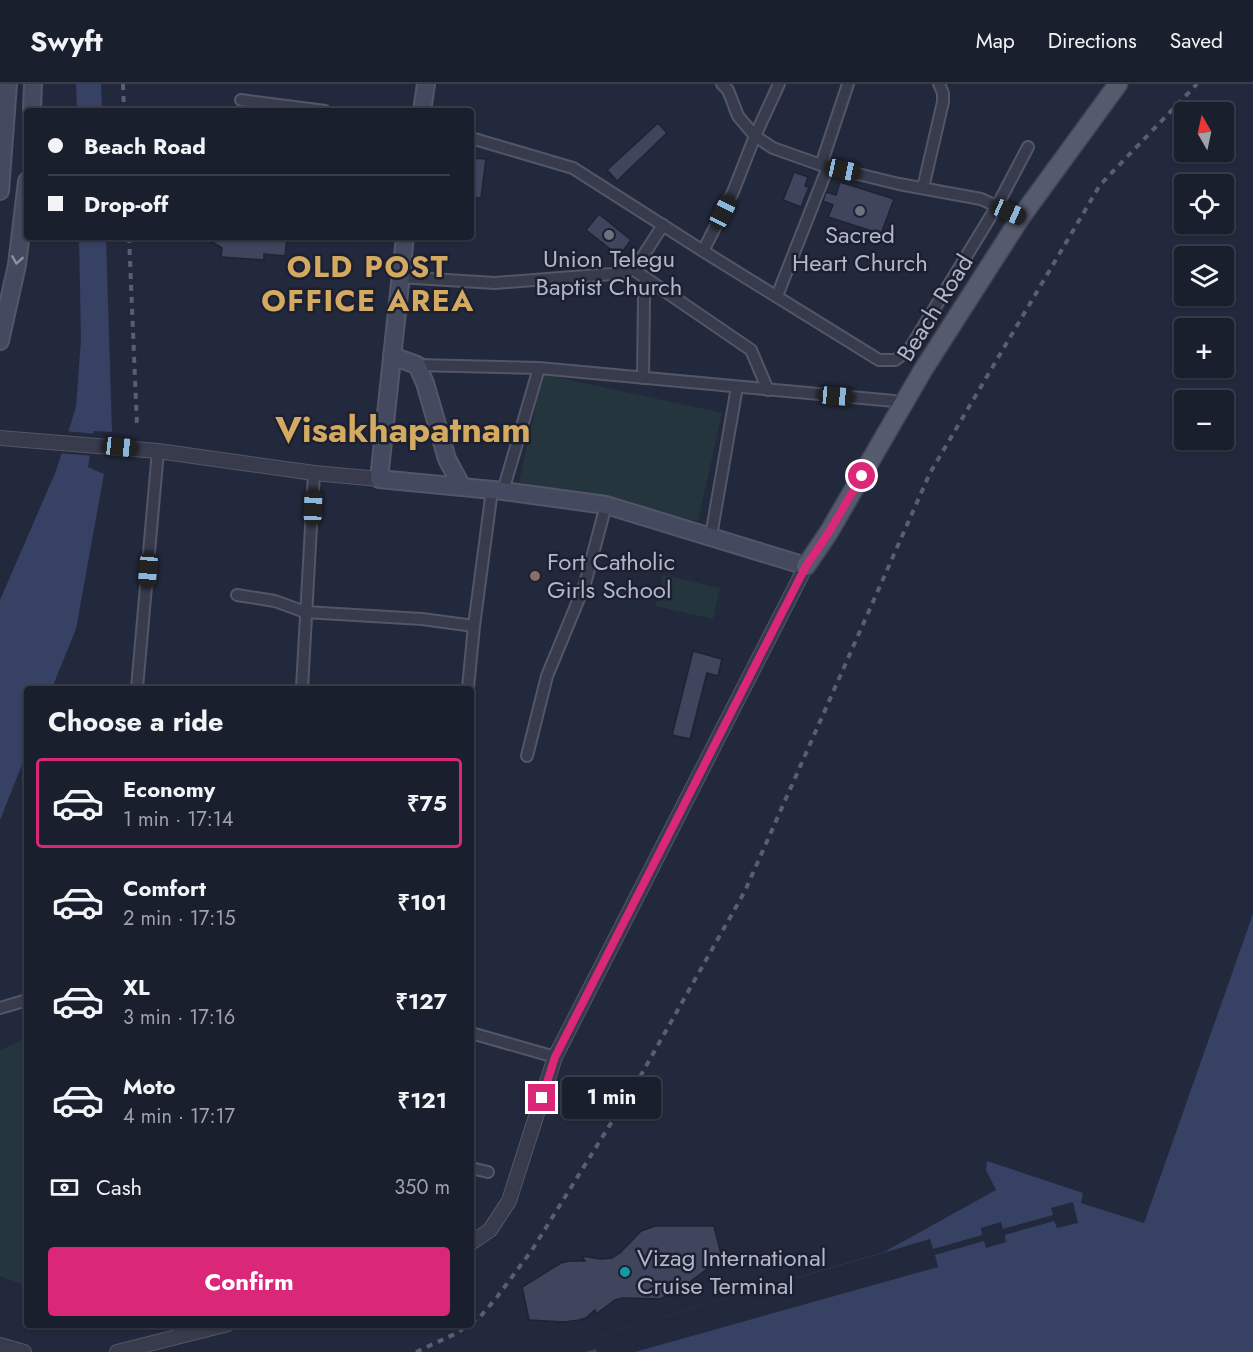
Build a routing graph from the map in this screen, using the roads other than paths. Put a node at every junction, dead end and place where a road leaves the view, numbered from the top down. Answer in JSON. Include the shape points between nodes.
{"nodes":[{"id":1,"x":8,"y":84,"type":"edge"},
{"id":2,"x":33,"y":84,"type":"edge"},
{"id":3,"x":426,"y":84,"type":"edge"},
{"id":4,"x":722,"y":84,"type":"edge"},
{"id":5,"x":779,"y":84,"type":"edge"},
{"id":6,"x":848,"y":84,"type":"edge"},
{"id":7,"x":936,"y":84,"type":"edge"},
{"id":8,"x":1118,"y":84,"type":"edge"},
{"id":9,"x":241,"y":100,"type":"dead end"},
{"id":10,"x":32,"y":108,"type":"edge"},
{"id":11,"x":302,"y":108,"type":"edge"},
{"id":12,"x":422,"y":108,"type":"edge"},
{"id":13,"x":755,"y":136,"type":"junction"},
{"id":14,"x":474,"y":139,"type":"edge"},
{"id":15,"x":1028,"y":147,"type":"dead end"},
{"id":16,"x":824,"y":166,"type":"junction"},
{"id":17,"x":923,"y":188,"type":"junction"},
{"id":18,"x":0,"y":191,"type":"edge"},
{"id":19,"x":24,"y":204,"type":"edge"},
{"id":20,"x":997,"y":206,"type":"junction"},
{"id":21,"x":1021,"y":217,"type":"junction"},
{"id":22,"x":663,"y":225,"type":"junction"},
{"id":23,"x":405,"y":240,"type":"edge"},
{"id":24,"x":703,"y":251,"type":"junction"},
{"id":25,"x":634,"y":270,"type":"junction"},
{"id":26,"x":399,"y":277,"type":"junction"},
{"id":27,"x":647,"y":279,"type":"junction"},
{"id":28,"x":777,"y":296,"type":"junction"},
{"id":29,"x":0,"y":341,"type":"edge"},
{"id":30,"x":392,"y":356,"type":"junction"},
{"id":31,"x":417,"y":365,"type":"junction"},
{"id":32,"x":539,"y":368,"type":"junction"},
{"id":33,"x":643,"y":378,"type":"junction"},
{"id":34,"x":737,"y":387,"type":"junction"},
{"id":35,"x":768,"y":390,"type":"junction"},
{"id":36,"x":905,"y":402,"type":"junction"},
{"id":37,"x":0,"y":438,"type":"edge"},
{"id":38,"x":158,"y":450,"type":"junction"},
{"id":39,"x":314,"y":473,"type":"junction"},
{"id":40,"x":379,"y":479,"type":"junction"},
{"id":41,"x":462,"y":487,"type":"junction"},
{"id":42,"x":498,"y":490,"type":"junction"},
{"id":43,"x":606,"y":505,"type":"junction"},
{"id":44,"x":711,"y":536,"type":"junction"},
{"id":45,"x":806,"y":566,"type":"junction"},
{"id":46,"x":237,"y":596,"type":"dead end"},
{"id":47,"x":305,"y":612,"type":"junction"},
{"id":48,"x":474,"y":626,"type":"junction"},
{"id":49,"x":137,"y":686,"type":"edge"},
{"id":50,"x":302,"y":686,"type":"edge"},
{"id":51,"x":468,"y":686,"type":"edge"},
{"id":52,"x":527,"y":756,"type":"dead end"},
{"id":53,"x":24,"y":1001,"type":"edge"},
{"id":54,"x":0,"y":1008,"type":"edge"},
{"id":55,"x":474,"y":1034,"type":"edge"},
{"id":56,"x":555,"y":1057,"type":"junction"},
{"id":57,"x":474,"y":1169,"type":"edge"},
{"id":58,"x":488,"y":1172,"type":"dead end"},
{"id":59,"x":474,"y":1241,"type":"edge"},
{"id":60,"x":212,"y":1328,"type":"edge"},
{"id":61,"x":0,"y":1345,"type":"edge"},
{"id":62,"x":24,"y":1352,"type":"edge"},
{"id":63,"x":117,"y":1352,"type":"edge"}],
"edges":[{"from":1,"to":18,"type":"main road"},
{"from":2,"to":10,"type":"main road"},
{"from":3,"to":12,"type":"main road"},
{"from":4,"to":13,"type":"street","via":[[738,116]]},
{"from":5,"to":13,"type":"street"},
{"from":6,"to":16,"type":"street"},
{"from":7,"to":17,"type":"street","via":[[943,93],[943,102]]},
{"from":8,"to":21,"type":"main road","name":"Beach Road"},
{"from":9,"to":11,"type":"street"},
{"from":13,"to":16,"type":"street","via":[[773,148]]},
{"from":13,"to":24,"type":"street","via":[[733,192]]},
{"from":14,"to":22,"type":"street","via":[[573,168]]},
{"from":15,"to":20,"type":"street"},
{"from":16,"to":17,"type":"street"},
{"from":16,"to":28,"type":"street"},
{"from":17,"to":20,"type":"street","via":[[981,199]]},
{"from":19,"to":29,"type":"main road","one_way":true},
{"from":20,"to":21,"type":"street"},
{"from":20,"to":28,"type":"street","via":[[909,350],[895,360],[879,360]]},
{"from":21,"to":36,"type":"main road","name":"Beach Road"},
{"from":22,"to":24,"type":"street"},
{"from":22,"to":25,"type":"street"},
{"from":23,"to":26,"type":"main road"},
{"from":24,"to":28,"type":"street"},
{"from":25,"to":26,"type":"street","via":[[495,284]]},
{"from":25,"to":27,"type":"street"},
{"from":26,"to":30,"type":"main road"},
{"from":27,"to":33,"type":"street"},
{"from":27,"to":35,"type":"street","via":[[751,350]]},
{"from":30,"to":31,"type":"main road"},
{"from":30,"to":40,"type":"main road"},
{"from":31,"to":32,"type":"street"},
{"from":31,"to":41,"type":"main road","via":[[447,459]]},
{"from":32,"to":33,"type":"street"},
{"from":32,"to":42,"type":"street"},
{"from":33,"to":34,"type":"street"},
{"from":34,"to":35,"type":"street"},
{"from":34,"to":44,"type":"street"},
{"from":35,"to":36,"type":"street"},
{"from":36,"to":45,"type":"main road","name":"Beach Road"},
{"from":37,"to":38,"type":"street"},
{"from":38,"to":39,"type":"street"},
{"from":38,"to":49,"type":"street"},
{"from":39,"to":40,"type":"street"},
{"from":39,"to":47,"type":"street"},
{"from":40,"to":41,"type":"main road"},
{"from":41,"to":42,"type":"main road"},
{"from":42,"to":43,"type":"main road"},
{"from":42,"to":48,"type":"street"},
{"from":43,"to":44,"type":"main road"},
{"from":43,"to":52,"type":"street","via":[[585,584],[548,676]]},
{"from":44,"to":45,"type":"main road"},
{"from":45,"to":56,"type":"street"},
{"from":46,"to":47,"type":"street","via":[[275,601]]},
{"from":47,"to":48,"type":"street"},
{"from":47,"to":50,"type":"street"},
{"from":48,"to":51,"type":"street"},
{"from":53,"to":54,"type":"street"},
{"from":55,"to":56,"type":"street"},
{"from":56,"to":59,"type":"street","via":[[509,1201],[490,1230]]},
{"from":57,"to":58,"type":"street"},
{"from":60,"to":63,"type":"street"},
{"from":61,"to":62,"type":"street"}]}
